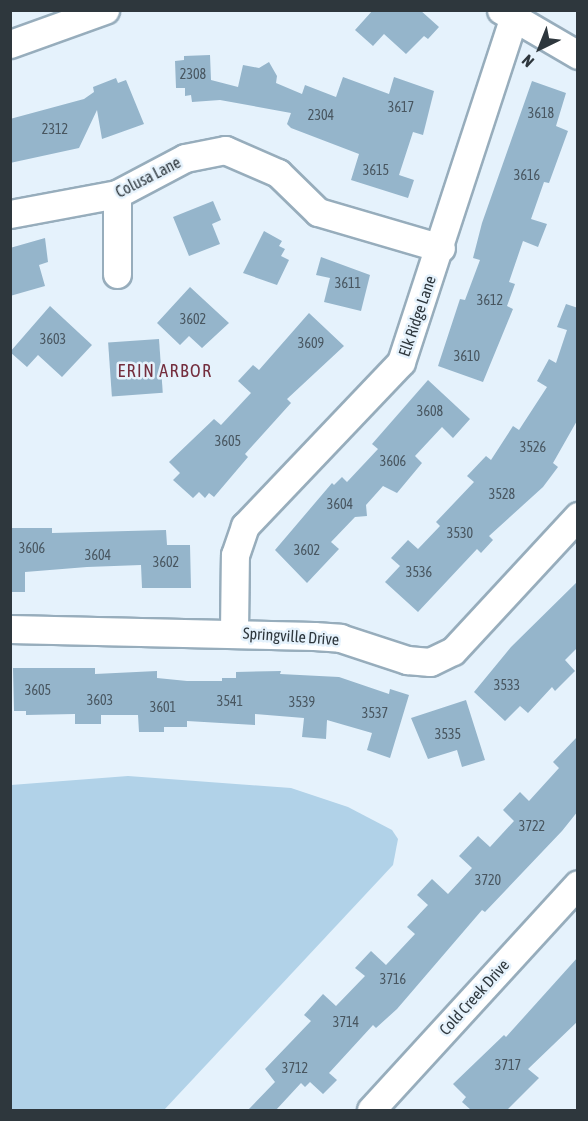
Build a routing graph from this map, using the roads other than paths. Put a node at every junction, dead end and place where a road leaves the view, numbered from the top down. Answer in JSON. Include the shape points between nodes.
{"nodes":[{"id":1,"x":105,"y":10,"type":"edge"},
{"id":2,"x":507,"y":15,"type":"edge"},
{"id":3,"x":67,"y":18,"type":"edge"},
{"id":4,"x":10,"y":44,"type":"edge"},
{"id":5,"x":578,"y":55,"type":"edge"},
{"id":6,"x":117,"y":194,"type":"junction"},
{"id":7,"x":10,"y":214,"type":"edge"},
{"id":8,"x":441,"y":248,"type":"junction"},
{"id":9,"x":117,"y":274,"type":"dead end"},
{"id":10,"x":578,"y":516,"type":"edge"},
{"id":11,"x":10,"y":629,"type":"edge"},
{"id":12,"x":234,"y":632,"type":"junction"},
{"id":13,"x":578,"y":884,"type":"edge"},
{"id":14,"x":375,"y":1109,"type":"edge"}],
"edges":[{"from":1,"to":3,"type":"street"},
{"from":2,"to":5,"type":"street"},
{"from":2,"to":8,"type":"street","name":"Elk Ridge Lane"},
{"from":3,"to":4,"type":"street"},
{"from":6,"to":7,"type":"street","name":"Colusa Lane"},
{"from":6,"to":8,"type":"street","name":"Colusa Lane","via":[[185,158],[225,150],[278,173],[318,212]]},
{"from":6,"to":9,"type":"street"},
{"from":8,"to":12,"type":"street","name":"Elk Ridge Lane","via":[[402,362],[245,526],[235,555]]},
{"from":10,"to":12,"type":"street","name":"Springville Drive","via":[[453,651],[430,663],[407,660],[340,638]]},
{"from":11,"to":12,"type":"street","name":"Springville Drive"},
{"from":13,"to":14,"type":"street","name":"Cold Creek Drive"}]}
